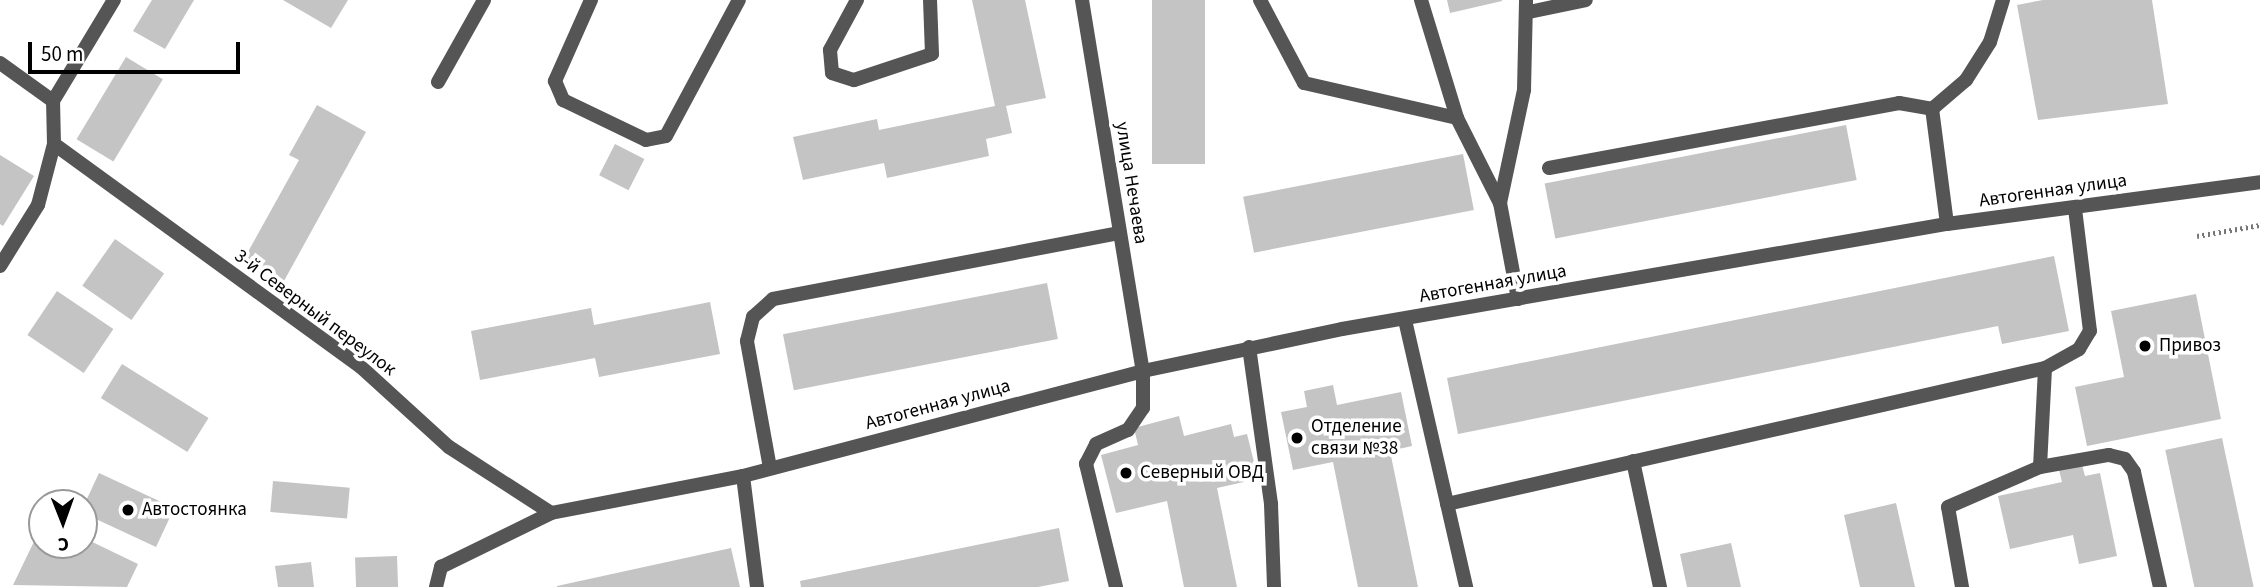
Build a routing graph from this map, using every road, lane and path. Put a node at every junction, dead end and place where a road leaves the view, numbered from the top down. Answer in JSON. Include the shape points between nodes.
{"nodes":[{"id":1,"x":114,"y":0,"type":"edge"},
{"id":2,"x":484,"y":0,"type":"edge"},
{"id":3,"x":591,"y":0,"type":"edge"},
{"id":4,"x":739,"y":0,"type":"edge"},
{"id":5,"x":857,"y":0,"type":"edge"},
{"id":6,"x":930,"y":0,"type":"edge"},
{"id":7,"x":1082,"y":0,"type":"edge"},
{"id":8,"x":1260,"y":0,"type":"edge"},
{"id":9,"x":1421,"y":0,"type":"edge"},
{"id":10,"x":1586,"y":0,"type":"edge"},
{"id":11,"x":2003,"y":0,"type":"edge"},
{"id":12,"x":1527,"y":6,"type":"edge"},
{"id":13,"x":0,"y":63,"type":"edge"},
{"id":14,"x":438,"y":82,"type":"dead end"},
{"id":15,"x":53,"y":101,"type":"junction"},
{"id":16,"x":1932,"y":109,"type":"junction"},
{"id":17,"x":1457,"y":118,"type":"junction"},
{"id":18,"x":54,"y":144,"type":"junction"},
{"id":19,"x":1549,"y":168,"type":"dead end"},
{"id":20,"x":2260,"y":182,"type":"edge"},
{"id":21,"x":1500,"y":203,"type":"junction"},
{"id":22,"x":2076,"y":208,"type":"junction"},
{"id":23,"x":1947,"y":224,"type":"junction"},
{"id":24,"x":2260,"y":225,"type":"edge"},
{"id":25,"x":1120,"y":233,"type":"junction"},
{"id":26,"x":2197,"y":236,"type":"dead end"},
{"id":27,"x":2,"y":258,"type":"edge"},
{"id":28,"x":1518,"y":299,"type":"junction"},
{"id":29,"x":1405,"y":320,"type":"junction"},
{"id":30,"x":1249,"y":347,"type":"junction"},
{"id":31,"x":2045,"y":368,"type":"junction"},
{"id":32,"x":1143,"y":371,"type":"junction"},
{"id":33,"x":1633,"y":461,"type":"junction"},
{"id":34,"x":2040,"y":467,"type":"junction"},
{"id":35,"x":770,"y":468,"type":"junction"},
{"id":36,"x":743,"y":476,"type":"junction"},
{"id":37,"x":1447,"y":504,"type":"junction"},
{"id":38,"x":551,"y":513,"type":"junction"},
{"id":39,"x":436,"y":587,"type":"edge"},
{"id":40,"x":757,"y":587,"type":"edge"},
{"id":41,"x":1116,"y":587,"type":"edge"},
{"id":42,"x":1274,"y":587,"type":"edge"},
{"id":43,"x":1466,"y":587,"type":"edge"},
{"id":44,"x":1660,"y":587,"type":"edge"},
{"id":45,"x":1962,"y":587,"type":"edge"},
{"id":46,"x":2160,"y":587,"type":"edge"}],
"edges":[{"from":1,"to":15,"type":"street"},
{"from":2,"to":14,"type":"street"},
{"from":3,"to":4,"type":"street","via":[[555,81],[563,100],[646,140],[666,136]]},
{"from":5,"to":6,"type":"street","via":[[830,50],[832,73],[854,80],[932,54]]},
{"from":7,"to":25,"type":"street","name":"улица Нечаева"},
{"from":8,"to":17,"type":"street","via":[[1304,83]]},
{"from":9,"to":17,"type":"street"},
{"from":10,"to":12,"type":"street"},
{"from":11,"to":16,"type":"street","via":[[1990,42],[1966,80]]},
{"from":12,"to":21,"type":"street","via":[[1524,90]]},
{"from":13,"to":15,"type":"street"},
{"from":15,"to":18,"type":"street"},
{"from":16,"to":19,"type":"street","via":[[1899,103]]},
{"from":16,"to":23,"type":"street"},
{"from":17,"to":21,"type":"street"},
{"from":18,"to":27,"type":"street","via":[[38,205]]},
{"from":18,"to":38,"type":"street","name":"3-й Северный переулок","via":[[361,367],[449,447]]},
{"from":20,"to":22,"type":"street","name":"Автогенная улица"},
{"from":21,"to":28,"type":"street"},
{"from":22,"to":23,"type":"street","name":"Автогенная улица"},
{"from":22,"to":31,"type":"street","via":[[2090,331],[2079,349]]},
{"from":23,"to":28,"type":"street","name":"Автогенная улица"},
{"from":24,"to":26,"type":"path"},
{"from":25,"to":32,"type":"street","name":"улица Нечаева"},
{"from":25,"to":35,"type":"street","via":[[773,299],[753,317],[747,341]]},
{"from":28,"to":29,"type":"street","name":"Автогенная улица"},
{"from":29,"to":30,"type":"street","name":"Автогенная улица"},
{"from":29,"to":37,"type":"street"},
{"from":30,"to":32,"type":"street","name":"Автогенная улица"},
{"from":30,"to":42,"type":"street","via":[[1271,505]]},
{"from":31,"to":33,"type":"street"},
{"from":31,"to":34,"type":"street"},
{"from":32,"to":35,"type":"street","name":"Автогенная улица"},
{"from":32,"to":41,"type":"street","name":"улица Нечаева","via":[[1143,408],[1128,430],[1096,444],[1086,464]]},
{"from":33,"to":37,"type":"street"},
{"from":33,"to":44,"type":"street"},
{"from":34,"to":45,"type":"street","via":[[1948,507]]},
{"from":34,"to":46,"type":"street","via":[[2109,455],[2130,464]]},
{"from":35,"to":36,"type":"street","name":"Автогенная улица"},
{"from":36,"to":38,"type":"street","name":"Автогенная улица"},
{"from":36,"to":40,"type":"street"},
{"from":37,"to":43,"type":"street"},
{"from":38,"to":39,"type":"street","name":"Автогенная улица","via":[[441,567]]}]}
